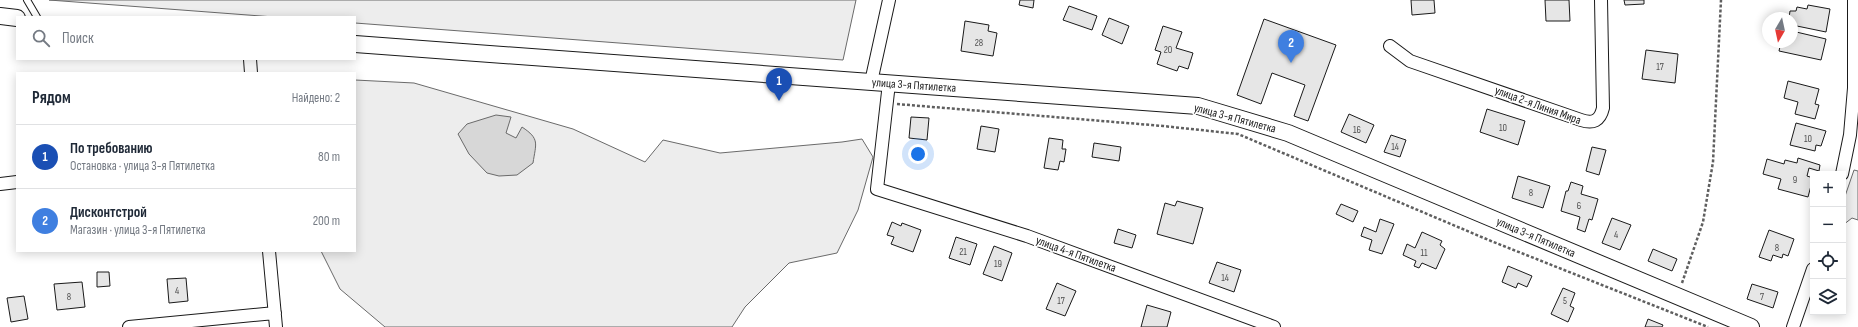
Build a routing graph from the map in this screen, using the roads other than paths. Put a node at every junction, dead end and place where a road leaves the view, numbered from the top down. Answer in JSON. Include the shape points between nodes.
{"nodes":[{"id":1,"x":27,"y":0,"type":"edge"},
{"id":2,"x":889,"y":0,"type":"edge"},
{"id":3,"x":1601,"y":0,"type":"edge"},
{"id":4,"x":1854,"y":0,"type":"edge"},
{"id":5,"x":0,"y":16,"type":"edge"},
{"id":6,"x":36,"y":16,"type":"edge"},
{"id":7,"x":16,"y":18,"type":"edge"},
{"id":8,"x":356,"y":44,"type":"edge"},
{"id":9,"x":1390,"y":46,"type":"dead end"},
{"id":10,"x":250,"y":60,"type":"edge"},
{"id":11,"x":251,"y":72,"type":"edge"},
{"id":12,"x":871,"y":82,"type":"junction"},
{"id":13,"x":889,"y":83,"type":"junction"},
{"id":14,"x":1843,"y":171,"type":"edge"},
{"id":15,"x":16,"y":182,"type":"edge"},
{"id":16,"x":0,"y":184,"type":"edge"},
{"id":17,"x":269,"y":252,"type":"edge"},
{"id":18,"x":1810,"y":278,"type":"edge"},
{"id":19,"x":275,"y":313,"type":"junction"},
{"id":20,"x":1727,"y":322,"type":"edge"},
{"id":21,"x":129,"y":327,"type":"edge"},
{"id":22,"x":276,"y":327,"type":"edge"},
{"id":23,"x":1274,"y":327,"type":"edge"},
{"id":24,"x":1751,"y":327,"type":"edge"},
{"id":25,"x":1793,"y":327,"type":"edge"}],
"edges":[{"from":1,"to":6,"type":"lane"},
{"from":2,"to":12,"type":"street"},
{"from":3,"to":9,"type":"street","name":"улица 2-я Линия Мира","via":[[1603,108],[1596,121],[1588,123],[1410,61]]},
{"from":4,"to":14,"type":"street","via":[[1854,88],[1850,135]]},
{"from":5,"to":7,"type":"main road"},
{"from":8,"to":12,"type":"main road","name":"улица 3-я Пятилетка"},
{"from":10,"to":11,"type":"street"},
{"from":12,"to":13,"type":"main road","name":"улица 3-я Пятилетка"},
{"from":13,"to":20,"type":"main road","name":"улица 3-я Пятилетка","via":[[1198,106],[1288,133],[1678,296]]},
{"from":13,"to":23,"type":"street","name":"улица 4-я Пятилетка","via":[[877,189],[1027,236]]},
{"from":15,"to":16,"type":"street"},
{"from":17,"to":19,"type":"street"},
{"from":18,"to":25,"type":"street"},
{"from":19,"to":21,"type":"street"},
{"from":19,"to":22,"type":"street"},
{"from":20,"to":24,"type":"main road","name":"улица 3-я Пятилетка"}]}
